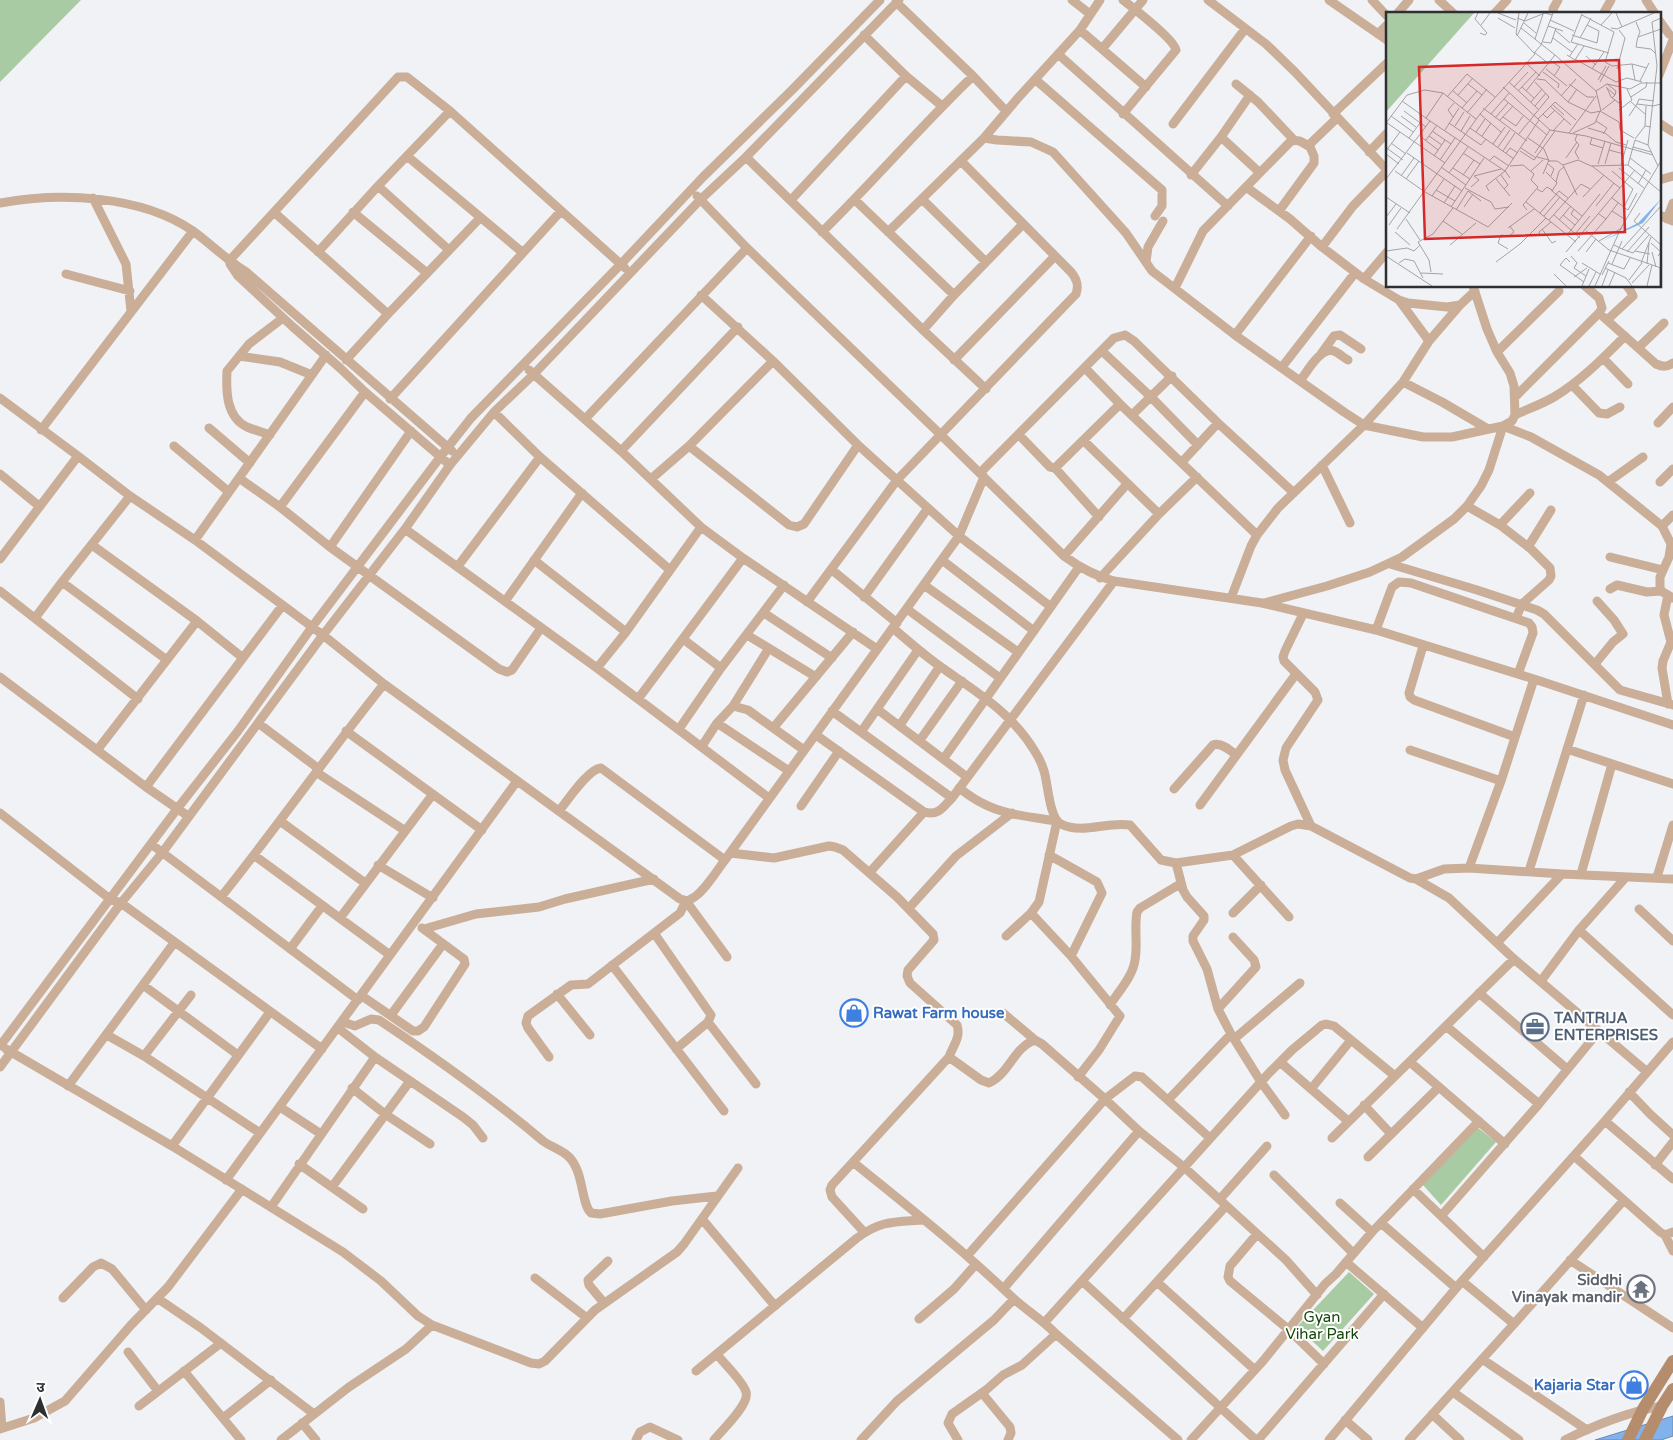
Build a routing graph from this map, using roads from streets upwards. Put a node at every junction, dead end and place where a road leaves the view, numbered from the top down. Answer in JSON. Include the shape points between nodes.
{"nodes":[{"id":1,"x":880,"y":0,"type":"edge"},
{"id":2,"x":1072,"y":0,"type":"edge"},
{"id":3,"x":1100,"y":0,"type":"edge"},
{"id":4,"x":1123,"y":0,"type":"edge"},
{"id":5,"x":1143,"y":0,"type":"edge"},
{"id":6,"x":1208,"y":0,"type":"edge"},
{"id":7,"x":1329,"y":0,"type":"edge"},
{"id":8,"x":1372,"y":0,"type":"edge"},
{"id":9,"x":1409,"y":0,"type":"edge"},
{"id":10,"x":1506,"y":0,"type":"edge"},
{"id":11,"x":1611,"y":0,"type":"edge"},
{"id":12,"x":1646,"y":0,"type":"edge"},
{"id":13,"x":898,"y":1,"type":"edge"},
{"id":14,"x":1443,"y":1,"type":"edge"},
{"id":15,"x":1135,"y":10,"type":"junction"},
{"id":16,"x":1399,"y":12,"type":"edge"},
{"id":17,"x":1452,"y":12,"type":"edge"},
{"id":18,"x":1496,"y":12,"type":"edge"},
{"id":19,"x":1604,"y":12,"type":"edge"},
{"id":20,"x":1654,"y":12,"type":"edge"},
{"id":21,"x":1090,"y":14,"type":"junction"},
{"id":22,"x":1386,"y":15,"type":"edge"},
{"id":23,"x":1660,"y":21,"type":"edge"},
{"id":24,"x":1386,"y":26,"type":"edge"},
{"id":25,"x":1245,"y":29,"type":"junction"},
{"id":26,"x":1080,"y":30,"type":"junction"},
{"id":27,"x":1378,"y":34,"type":"junction"},
{"id":28,"x":864,"y":35,"type":"junction"},
{"id":29,"x":1672,"y":35,"type":"edge"},
{"id":30,"x":1386,"y":39,"type":"edge"},
{"id":31,"x":1102,"y":49,"type":"junction"},
{"id":32,"x":1058,"y":54,"type":"junction"},
{"id":33,"x":1386,"y":64,"type":"edge"},
{"id":34,"x":1660,"y":72,"type":"edge"},
{"id":35,"x":906,"y":76,"type":"junction"},
{"id":36,"x":973,"y":76,"type":"junction"},
{"id":37,"x":1036,"y":80,"type":"junction"},
{"id":38,"x":1236,"y":84,"type":"dead end"},
{"id":39,"x":1146,"y":87,"type":"junction"},
{"id":40,"x":1250,"y":95,"type":"junction"},
{"id":41,"x":1012,"y":104,"type":"junction"},
{"id":42,"x":942,"y":106,"type":"junction"},
{"id":43,"x":450,"y":112,"type":"junction"},
{"id":44,"x":1124,"y":114,"type":"junction"},
{"id":45,"x":1335,"y":116,"type":"junction"},
{"id":46,"x":1173,"y":124,"type":"dead end"},
{"id":47,"x":1660,"y":124,"type":"edge"},
{"id":48,"x":1673,"y":132,"type":"edge"},
{"id":49,"x":1386,"y":134,"type":"edge"},
{"id":50,"x":1222,"y":136,"type":"junction"},
{"id":51,"x":984,"y":138,"type":"junction"},
{"id":52,"x":1294,"y":140,"type":"junction"},
{"id":53,"x":1310,"y":147,"type":"junction"},
{"id":54,"x":1369,"y":152,"type":"junction"},
{"id":55,"x":407,"y":156,"type":"junction"},
{"id":56,"x":746,"y":157,"type":"junction"},
{"id":57,"x":961,"y":162,"type":"junction"},
{"id":58,"x":1386,"y":170,"type":"edge"},
{"id":59,"x":1259,"y":172,"type":"junction"},
{"id":60,"x":1386,"y":172,"type":"edge"},
{"id":61,"x":1191,"y":175,"type":"junction"},
{"id":62,"x":1673,"y":176,"type":"edge"},
{"id":63,"x":1660,"y":180,"type":"edge"},
{"id":64,"x":378,"y":186,"type":"junction"},
{"id":65,"x":1246,"y":188,"type":"junction"},
{"id":66,"x":691,"y":190,"type":"junction"},
{"id":67,"x":93,"y":198,"type":"junction"},
{"id":68,"x":922,"y":199,"type":"junction"},
{"id":69,"x":700,"y":200,"type":"junction"},
{"id":70,"x":791,"y":200,"type":"junction"},
{"id":71,"x":855,"y":200,"type":"junction"},
{"id":72,"x":0,"y":203,"type":"edge"},
{"id":73,"x":1673,"y":203,"type":"edge"},
{"id":74,"x":1228,"y":206,"type":"junction"},
{"id":75,"x":560,"y":211,"type":"junction"},
{"id":76,"x":1279,"y":211,"type":"junction"},
{"id":77,"x":353,"y":212,"type":"junction"},
{"id":78,"x":275,"y":213,"type":"junction"},
{"id":79,"x":480,"y":218,"type":"junction"},
{"id":80,"x":1666,"y":218,"type":"edge"},
{"id":81,"x":1023,"y":224,"type":"junction"},
{"id":82,"x":193,"y":231,"type":"junction"},
{"id":83,"x":822,"y":232,"type":"junction"},
{"id":84,"x":888,"y":232,"type":"junction"},
{"id":85,"x":1310,"y":236,"type":"junction"},
{"id":86,"x":1322,"y":247,"type":"junction"},
{"id":87,"x":747,"y":248,"type":"junction"},
{"id":88,"x":448,"y":250,"type":"junction"},
{"id":89,"x":318,"y":252,"type":"junction"},
{"id":90,"x":522,"y":252,"type":"junction"},
{"id":91,"x":1386,"y":255,"type":"edge"},
{"id":92,"x":1055,"y":256,"type":"junction"},
{"id":93,"x":229,"y":261,"type":"junction"},
{"id":94,"x":986,"y":262,"type":"junction"},
{"id":95,"x":1146,"y":262,"type":"junction"},
{"id":96,"x":621,"y":264,"type":"junction"},
{"id":97,"x":1356,"y":272,"type":"junction"},
{"id":98,"x":426,"y":273,"type":"junction"},
{"id":99,"x":630,"y":273,"type":"junction"},
{"id":100,"x":66,"y":274,"type":"dead end"},
{"id":101,"x":1364,"y":279,"type":"junction"},
{"id":102,"x":1175,"y":288,"type":"junction"},
{"id":103,"x":1587,"y":288,"type":"edge"},
{"id":104,"x":1631,"y":288,"type":"edge"},
{"id":105,"x":1474,"y":289,"type":"edge"},
{"id":106,"x":130,"y":290,"type":"junction"},
{"id":107,"x":1559,"y":291,"type":"dead end"},
{"id":108,"x":701,"y":295,"type":"junction"},
{"id":109,"x":954,"y":295,"type":"junction"},
{"id":110,"x":1399,"y":300,"type":"junction"},
{"id":111,"x":1460,"y":305,"type":"junction"},
{"id":112,"x":131,"y":312,"type":"junction"},
{"id":113,"x":1599,"y":313,"type":"junction"},
{"id":114,"x":388,"y":314,"type":"junction"},
{"id":115,"x":283,"y":318,"type":"junction"},
{"id":116,"x":1607,"y":320,"type":"junction"},
{"id":117,"x":1664,"y":323,"type":"dead end"},
{"id":118,"x":738,"y":327,"type":"junction"},
{"id":119,"x":923,"y":330,"type":"junction"},
{"id":120,"x":1235,"y":335,"type":"junction"},
{"id":121,"x":1625,"y":336,"type":"junction"},
{"id":122,"x":1429,"y":341,"type":"junction"},
{"id":123,"x":1638,"y":348,"type":"junction"},
{"id":124,"x":1361,"y":349,"type":"dead end"},
{"id":125,"x":1102,"y":351,"type":"junction"},
{"id":126,"x":1497,"y":352,"type":"junction"},
{"id":127,"x":1321,"y":354,"type":"junction"},
{"id":128,"x":239,"y":356,"type":"junction"},
{"id":129,"x":326,"y":356,"type":"junction"},
{"id":130,"x":1603,"y":358,"type":"junction"},
{"id":131,"x":346,"y":360,"type":"junction"},
{"id":132,"x":954,"y":360,"type":"junction"},
{"id":133,"x":1348,"y":360,"type":"dead end"},
{"id":134,"x":773,"y":361,"type":"junction"},
{"id":135,"x":1673,"y":362,"type":"edge"},
{"id":136,"x":522,"y":366,"type":"junction"},
{"id":137,"x":1282,"y":367,"type":"junction"},
{"id":138,"x":1085,"y":368,"type":"junction"},
{"id":139,"x":534,"y":374,"type":"junction"},
{"id":140,"x":312,"y":375,"type":"junction"},
{"id":141,"x":1172,"y":376,"type":"junction"},
{"id":142,"x":1300,"y":381,"type":"junction"},
{"id":143,"x":1404,"y":382,"type":"junction"},
{"id":144,"x":1628,"y":384,"type":"dead end"},
{"id":145,"x":1572,"y":385,"type":"junction"},
{"id":146,"x":986,"y":389,"type":"junction"},
{"id":147,"x":365,"y":392,"type":"junction"},
{"id":148,"x":1151,"y":397,"type":"junction"},
{"id":149,"x":1515,"y":397,"type":"junction"},
{"id":150,"x":0,"y":398,"type":"edge"},
{"id":151,"x":390,"y":399,"type":"junction"},
{"id":152,"x":1120,"y":404,"type":"junction"},
{"id":153,"x":1620,"y":407,"type":"dead end"},
{"id":154,"x":1673,"y":407,"type":"edge"},
{"id":155,"x":494,"y":412,"type":"junction"},
{"id":156,"x":1132,"y":415,"type":"junction"},
{"id":157,"x":1515,"y":415,"type":"junction"},
{"id":158,"x":586,"y":419,"type":"junction"},
{"id":159,"x":1218,"y":423,"type":"junction"},
{"id":160,"x":1658,"y":423,"type":"dead end"},
{"id":161,"x":1364,"y":425,"type":"junction"},
{"id":162,"x":1503,"y":426,"type":"junction"},
{"id":163,"x":209,"y":428,"type":"dead end"},
{"id":164,"x":1488,"y":429,"type":"junction"},
{"id":165,"x":41,"y":430,"type":"junction"},
{"id":166,"x":412,"y":431,"type":"junction"},
{"id":167,"x":270,"y":434,"type":"junction"},
{"id":168,"x":1019,"y":434,"type":"junction"},
{"id":169,"x":941,"y":435,"type":"junction"},
{"id":170,"x":1084,"y":441,"type":"junction"},
{"id":171,"x":858,"y":445,"type":"junction"},
{"id":172,"x":1198,"y":445,"type":"junction"},
{"id":173,"x":174,"y":446,"type":"dead end"},
{"id":174,"x":688,"y":446,"type":"junction"},
{"id":175,"x":447,"y":448,"type":"junction"},
{"id":176,"x":621,"y":451,"type":"junction"},
{"id":177,"x":78,"y":456,"type":"junction"},
{"id":178,"x":441,"y":456,"type":"junction"},
{"id":179,"x":458,"y":456,"type":"junction"},
{"id":180,"x":540,"y":457,"type":"junction"},
{"id":181,"x":1643,"y":457,"type":"dead end"},
{"id":182,"x":1182,"y":462,"type":"junction"},
{"id":183,"x":250,"y":463,"type":"junction"},
{"id":184,"x":450,"y":464,"type":"junction"},
{"id":185,"x":1322,"y":465,"type":"junction"},
{"id":186,"x":1056,"y":468,"type":"junction"},
{"id":187,"x":1673,"y":469,"type":"edge"},
{"id":188,"x":0,"y":474,"type":"edge"},
{"id":189,"x":982,"y":475,"type":"junction"},
{"id":190,"x":1197,"y":477,"type":"junction"},
{"id":191,"x":238,"y":478,"type":"junction"},
{"id":192,"x":651,"y":479,"type":"junction"},
{"id":193,"x":897,"y":480,"type":"junction"},
{"id":194,"x":1608,"y":482,"type":"junction"},
{"id":195,"x":1660,"y":482,"type":"dead end"},
{"id":196,"x":1127,"y":484,"type":"junction"},
{"id":197,"x":229,"y":492,"type":"junction"},
{"id":198,"x":582,"y":493,"type":"junction"},
{"id":199,"x":1294,"y":493,"type":"junction"},
{"id":200,"x":1530,"y":493,"type":"dead end"},
{"id":201,"x":130,"y":496,"type":"junction"},
{"id":202,"x":39,"y":506,"type":"junction"},
{"id":203,"x":1467,"y":506,"type":"junction"},
{"id":204,"x":280,"y":508,"type":"junction"},
{"id":205,"x":928,"y":508,"type":"junction"},
{"id":206,"x":1551,"y":510,"type":"dead end"},
{"id":207,"x":1159,"y":514,"type":"junction"},
{"id":208,"x":1673,"y":515,"type":"edge"},
{"id":209,"x":1099,"y":517,"type":"junction"},
{"id":210,"x":1350,"y":523,"type":"dead end"},
{"id":211,"x":1500,"y":525,"type":"junction"},
{"id":212,"x":1662,"y":526,"type":"junction"},
{"id":213,"x":701,"y":527,"type":"junction"},
{"id":214,"x":405,"y":529,"type":"junction"},
{"id":215,"x":1257,"y":535,"type":"junction"},
{"id":216,"x":959,"y":536,"type":"junction"},
{"id":217,"x":195,"y":540,"type":"junction"},
{"id":218,"x":92,"y":545,"type":"junction"},
{"id":219,"x":330,"y":547,"type":"junction"},
{"id":220,"x":1528,"y":547,"type":"junction"},
{"id":221,"x":1064,"y":556,"type":"junction"},
{"id":222,"x":1610,"y":557,"type":"dead end"},
{"id":223,"x":743,"y":558,"type":"junction"},
{"id":224,"x":0,"y":559,"type":"edge"},
{"id":225,"x":534,"y":560,"type":"junction"},
{"id":226,"x":942,"y":560,"type":"junction"},
{"id":227,"x":1390,"y":564,"type":"junction"},
{"id":228,"x":458,"y":566,"type":"junction"},
{"id":229,"x":358,"y":567,"type":"junction"},
{"id":230,"x":1079,"y":567,"type":"junction"},
{"id":231,"x":670,"y":570,"type":"junction"},
{"id":232,"x":832,"y":570,"type":"junction"},
{"id":233,"x":1663,"y":570,"type":"junction"},
{"id":234,"x":370,"y":576,"type":"junction"},
{"id":235,"x":1100,"y":578,"type":"junction"},
{"id":236,"x":1114,"y":581,"type":"junction"},
{"id":237,"x":62,"y":582,"type":"junction"},
{"id":238,"x":784,"y":585,"type":"junction"},
{"id":239,"x":924,"y":585,"type":"junction"},
{"id":240,"x":1610,"y":589,"type":"dead end"},
{"id":241,"x":0,"y":591,"type":"edge"},
{"id":242,"x":1668,"y":595,"type":"edge"},
{"id":243,"x":864,"y":596,"type":"junction"},
{"id":244,"x":1231,"y":598,"type":"junction"},
{"id":245,"x":506,"y":600,"type":"junction"},
{"id":246,"x":1597,"y":601,"type":"dead end"},
{"id":247,"x":808,"y":602,"type":"junction"},
{"id":248,"x":1262,"y":604,"type":"junction"},
{"id":249,"x":282,"y":606,"type":"junction"},
{"id":250,"x":1051,"y":607,"type":"junction"},
{"id":251,"x":907,"y":609,"type":"junction"},
{"id":252,"x":1519,"y":611,"type":"junction"},
{"id":253,"x":764,"y":613,"type":"junction"},
{"id":254,"x":1303,"y":614,"type":"junction"},
{"id":255,"x":35,"y":618,"type":"junction"},
{"id":256,"x":197,"y":621,"type":"junction"},
{"id":257,"x":895,"y":626,"type":"junction"},
{"id":258,"x":312,"y":628,"type":"junction"},
{"id":259,"x":541,"y":628,"type":"junction"},
{"id":260,"x":1376,"y":630,"type":"junction"},
{"id":261,"x":1034,"y":631,"type":"junction"},
{"id":262,"x":626,"y":632,"type":"junction"},
{"id":263,"x":853,"y":632,"type":"junction"},
{"id":264,"x":323,"y":635,"type":"junction"},
{"id":265,"x":747,"y":635,"type":"junction"},
{"id":266,"x":683,"y":638,"type":"junction"},
{"id":267,"x":1423,"y":646,"type":"junction"},
{"id":268,"x":769,"y":648,"type":"junction"},
{"id":269,"x":877,"y":649,"type":"junction"},
{"id":270,"x":918,"y":650,"type":"junction"},
{"id":271,"x":1018,"y":652,"type":"junction"},
{"id":272,"x":243,"y":658,"type":"junction"},
{"id":273,"x":832,"y":658,"type":"junction"},
{"id":274,"x":167,"y":660,"type":"junction"},
{"id":275,"x":1595,"y":664,"type":"junction"},
{"id":276,"x":940,"y":666,"type":"junction"},
{"id":277,"x":598,"y":668,"type":"junction"},
{"id":278,"x":721,"y":668,"type":"junction"},
{"id":279,"x":1296,"y":674,"type":"junction"},
{"id":280,"x":1518,"y":674,"type":"junction"},
{"id":281,"x":0,"y":677,"type":"edge"},
{"id":282,"x":816,"y":677,"type":"junction"},
{"id":283,"x":1000,"y":678,"type":"junction"},
{"id":284,"x":1534,"y":679,"type":"junction"},
{"id":285,"x":962,"y":681,"type":"junction"},
{"id":286,"x":384,"y":684,"type":"junction"},
{"id":287,"x":1584,"y":695,"type":"junction"},
{"id":288,"x":138,"y":699,"type":"junction"},
{"id":289,"x":638,"y":699,"type":"junction"},
{"id":290,"x":987,"y":699,"type":"junction"},
{"id":291,"x":1634,"y":702,"type":"junction"},
{"id":292,"x":1671,"y":705,"type":"edge"},
{"id":293,"x":734,"y":706,"type":"junction"},
{"id":294,"x":877,"y":709,"type":"junction"},
{"id":295,"x":832,"y":711,"type":"junction"},
{"id":296,"x":1010,"y":719,"type":"junction"},
{"id":297,"x":258,"y":723,"type":"junction"},
{"id":298,"x":717,"y":723,"type":"junction"},
{"id":299,"x":900,"y":725,"type":"junction"},
{"id":300,"x":1673,"y":725,"type":"edge"},
{"id":301,"x":774,"y":727,"type":"junction"},
{"id":302,"x":679,"y":729,"type":"junction"},
{"id":303,"x":346,"y":731,"type":"junction"},
{"id":304,"x":861,"y":732,"type":"junction"},
{"id":305,"x":816,"y":735,"type":"junction"},
{"id":306,"x":1515,"y":737,"type":"junction"},
{"id":307,"x":920,"y":740,"type":"junction"},
{"id":308,"x":702,"y":746,"type":"junction"},
{"id":309,"x":98,"y":749,"type":"junction"},
{"id":310,"x":1567,"y":749,"type":"junction"},
{"id":311,"x":804,"y":750,"type":"junction"},
{"id":312,"x":1410,"y":750,"type":"dead end"},
{"id":313,"x":839,"y":751,"type":"junction"},
{"id":314,"x":1236,"y":755,"type":"junction"},
{"id":315,"x":944,"y":758,"type":"junction"},
{"id":316,"x":1612,"y":764,"type":"junction"},
{"id":317,"x":318,"y":771,"type":"junction"},
{"id":318,"x":789,"y":771,"type":"junction"},
{"id":319,"x":967,"y":777,"type":"junction"},
{"id":320,"x":517,"y":781,"type":"junction"},
{"id":321,"x":1501,"y":781,"type":"junction"},
{"id":322,"x":1673,"y":784,"type":"edge"},
{"id":323,"x":146,"y":787,"type":"junction"},
{"id":324,"x":959,"y":788,"type":"junction"},
{"id":325,"x":1174,"y":788,"type":"dead end"},
{"id":326,"x":432,"y":794,"type":"junction"},
{"id":327,"x":770,"y":798,"type":"junction"},
{"id":328,"x":952,"y":798,"type":"junction"},
{"id":329,"x":1200,"y":805,"type":"dead end"},
{"id":330,"x":801,"y":806,"type":"dead end"},
{"id":331,"x":178,"y":809,"type":"junction"},
{"id":332,"x":559,"y":810,"type":"junction"},
{"id":333,"x":924,"y":812,"type":"junction"},
{"id":334,"x":0,"y":813,"type":"edge"},
{"id":335,"x":1012,"y":813,"type":"junction"},
{"id":336,"x":188,"y":816,"type":"junction"},
{"id":337,"x":280,"y":821,"type":"junction"},
{"id":338,"x":1057,"y":821,"type":"junction"},
{"id":339,"x":1673,"y":825,"type":"edge"},
{"id":340,"x":1311,"y":826,"type":"junction"},
{"id":341,"x":404,"y":830,"type":"junction"},
{"id":342,"x":482,"y":830,"type":"junction"},
{"id":343,"x":151,"y":844,"type":"junction"},
{"id":344,"x":162,"y":853,"type":"junction"},
{"id":345,"x":1049,"y":855,"type":"junction"},
{"id":346,"x":1234,"y":855,"type":"junction"},
{"id":347,"x":255,"y":856,"type":"junction"},
{"id":348,"x":728,"y":857,"type":"junction"},
{"id":349,"x":1176,"y":862,"type":"junction"},
{"id":350,"x":378,"y":865,"type":"junction"},
{"id":351,"x":1469,"y":868,"type":"junction"},
{"id":352,"x":1529,"y":871,"type":"junction"},
{"id":353,"x":870,"y":872,"type":"junction"},
{"id":354,"x":1562,"y":874,"type":"junction"},
{"id":355,"x":1580,"y":874,"type":"junction"},
{"id":356,"x":1626,"y":877,"type":"junction"},
{"id":357,"x":1656,"y":877,"type":"junction"},
{"id":358,"x":1416,"y":878,"type":"junction"},
{"id":359,"x":654,"y":879,"type":"junction"},
{"id":360,"x":1673,"y":879,"type":"edge"},
{"id":361,"x":365,"y":884,"type":"junction"},
{"id":362,"x":1180,"y":884,"type":"junction"},
{"id":363,"x":1261,"y":885,"type":"junction"},
{"id":364,"x":221,"y":897,"type":"junction"},
{"id":365,"x":433,"y":898,"type":"junction"},
{"id":366,"x":110,"y":899,"type":"junction"},
{"id":367,"x":686,"y":901,"type":"junction"},
{"id":368,"x":121,"y":903,"type":"junction"},
{"id":369,"x":322,"y":906,"type":"junction"},
{"id":370,"x":909,"y":908,"type":"junction"},
{"id":371,"x":1639,"y":909,"type":"dead end"},
{"id":372,"x":1031,"y":913,"type":"junction"},
{"id":373,"x":1233,"y":913,"type":"dead end"},
{"id":374,"x":1289,"y":917,"type":"dead end"},
{"id":375,"x":340,"y":918,"type":"junction"},
{"id":376,"x":415,"y":922,"type":"junction"},
{"id":377,"x":424,"y":929,"type":"junction"},
{"id":378,"x":1579,"y":930,"type":"junction"},
{"id":379,"x":654,"y":934,"type":"junction"},
{"id":380,"x":1006,"y":936,"type":"dead end"},
{"id":381,"x":1233,"y":938,"type":"dead end"},
{"id":382,"x":1673,"y":941,"type":"edge"},
{"id":383,"x":174,"y":942,"type":"junction"},
{"id":384,"x":1497,"y":943,"type":"junction"},
{"id":385,"x":443,"y":944,"type":"junction"},
{"id":386,"x":290,"y":949,"type":"junction"},
{"id":387,"x":390,"y":955,"type":"junction"},
{"id":388,"x":1071,"y":956,"type":"junction"},
{"id":389,"x":727,"y":957,"type":"dead end"},
{"id":390,"x":1514,"y":959,"type":"junction"},
{"id":391,"x":612,"y":965,"type":"junction"},
{"id":392,"x":1541,"y":981,"type":"junction"},
{"id":393,"x":1300,"y":983,"type":"dead end"},
{"id":394,"x":143,"y":985,"type":"junction"},
{"id":395,"x":1479,"y":993,"type":"junction"},
{"id":396,"x":557,"y":994,"type":"junction"},
{"id":397,"x":191,"y":995,"type":"dead end"},
{"id":398,"x":360,"y":998,"type":"junction"},
{"id":399,"x":1110,"y":1005,"type":"junction"},
{"id":400,"x":1218,"y":1009,"type":"junction"},
{"id":401,"x":178,"y":1012,"type":"junction"},
{"id":402,"x":270,"y":1012,"type":"junction"},
{"id":403,"x":1003,"y":1013,"type":"dead end"},
{"id":404,"x":1673,"y":1015,"type":"edge"},
{"id":405,"x":391,"y":1016,"type":"junction"},
{"id":406,"x":708,"y":1022,"type":"junction"},
{"id":407,"x":341,"y":1025,"type":"junction"},
{"id":408,"x":1446,"y":1026,"type":"junction"},
{"id":409,"x":1598,"y":1031,"type":"junction"},
{"id":410,"x":107,"y":1035,"type":"junction"},
{"id":411,"x":590,"y":1035,"type":"dead end"},
{"id":412,"x":1232,"y":1036,"type":"junction"},
{"id":413,"x":1035,"y":1040,"type":"junction"},
{"id":414,"x":1351,"y":1040,"type":"junction"},
{"id":415,"x":1673,"y":1042,"type":"edge"},
{"id":416,"x":0,"y":1045,"type":"edge"},
{"id":417,"x":322,"y":1049,"type":"junction"},
{"id":418,"x":676,"y":1049,"type":"junction"},
{"id":419,"x":11,"y":1052,"type":"junction"},
{"id":420,"x":238,"y":1055,"type":"junction"},
{"id":421,"x":144,"y":1056,"type":"junction"},
{"id":422,"x":375,"y":1057,"type":"junction"},
{"id":423,"x":550,"y":1057,"type":"dead end"},
{"id":424,"x":949,"y":1057,"type":"junction"},
{"id":425,"x":1280,"y":1062,"type":"junction"},
{"id":426,"x":1410,"y":1062,"type":"junction"},
{"id":427,"x":0,"y":1066,"type":"edge"},
{"id":428,"x":1067,"y":1066,"type":"junction"},
{"id":429,"x":1086,"y":1067,"type":"junction"},
{"id":430,"x":1567,"y":1069,"type":"junction"},
{"id":431,"x":1646,"y":1071,"type":"junction"},
{"id":432,"x":1395,"y":1076,"type":"junction"},
{"id":433,"x":1078,"y":1077,"type":"junction"},
{"id":434,"x":410,"y":1080,"type":"junction"},
{"id":435,"x":1261,"y":1082,"type":"junction"},
{"id":436,"x":756,"y":1084,"type":"dead end"},
{"id":437,"x":68,"y":1086,"type":"junction"},
{"id":438,"x":1439,"y":1087,"type":"junction"},
{"id":439,"x":352,"y":1088,"type":"junction"},
{"id":440,"x":1311,"y":1088,"type":"junction"},
{"id":441,"x":1629,"y":1092,"type":"junction"},
{"id":442,"x":206,"y":1097,"type":"junction"},
{"id":443,"x":1105,"y":1099,"type":"junction"},
{"id":444,"x":1168,"y":1100,"type":"junction"},
{"id":445,"x":1539,"y":1104,"type":"junction"},
{"id":446,"x":1364,"y":1105,"type":"junction"},
{"id":447,"x":280,"y":1106,"type":"junction"},
{"id":448,"x":724,"y":1111,"type":"dead end"},
{"id":449,"x":385,"y":1114,"type":"junction"},
{"id":450,"x":1285,"y":1115,"type":"dead end"},
{"id":451,"x":1348,"y":1121,"type":"junction"},
{"id":452,"x":1479,"y":1121,"type":"junction"},
{"id":453,"x":1605,"y":1121,"type":"junction"},
{"id":454,"x":1139,"y":1131,"type":"junction"},
{"id":455,"x":260,"y":1133,"type":"junction"},
{"id":456,"x":321,"y":1134,"type":"junction"},
{"id":457,"x":1391,"y":1134,"type":"junction"},
{"id":458,"x":1673,"y":1135,"type":"edge"},
{"id":459,"x":482,"y":1138,"type":"dead end"},
{"id":460,"x":1210,"y":1138,"type":"junction"},
{"id":461,"x":1332,"y":1138,"type":"dead end"},
{"id":462,"x":1673,"y":1142,"type":"edge"},
{"id":463,"x":430,"y":1144,"type":"dead end"},
{"id":464,"x":1505,"y":1144,"type":"junction"},
{"id":465,"x":172,"y":1146,"type":"junction"},
{"id":466,"x":1267,"y":1146,"type":"dead end"},
{"id":467,"x":1574,"y":1156,"type":"junction"},
{"id":468,"x":1368,"y":1157,"type":"dead end"},
{"id":469,"x":853,"y":1162,"type":"junction"},
{"id":470,"x":299,"y":1164,"type":"junction"},
{"id":471,"x":1655,"y":1165,"type":"junction"},
{"id":472,"x":738,"y":1168,"type":"dead end"},
{"id":473,"x":1185,"y":1168,"type":"junction"},
{"id":474,"x":1274,"y":1175,"type":"dead end"},
{"id":475,"x":1673,"y":1179,"type":"edge"},
{"id":476,"x":226,"y":1180,"type":"junction"},
{"id":477,"x":332,"y":1188,"type":"junction"},
{"id":478,"x":1413,"y":1188,"type":"junction"},
{"id":479,"x":242,"y":1189,"type":"junction"},
{"id":480,"x":717,"y":1196,"type":"junction"},
{"id":481,"x":1624,"y":1200,"type":"junction"},
{"id":482,"x":1223,"y":1203,"type":"junction"},
{"id":483,"x":1340,"y":1203,"type":"dead end"},
{"id":484,"x":271,"y":1207,"type":"junction"},
{"id":485,"x":362,"y":1209,"type":"dead end"},
{"id":486,"x":1442,"y":1215,"type":"junction"},
{"id":487,"x":702,"y":1219,"type":"junction"},
{"id":488,"x":923,"y":1220,"type":"junction"},
{"id":489,"x":1380,"y":1223,"type":"junction"},
{"id":490,"x":864,"y":1232,"type":"junction"},
{"id":491,"x":1372,"y":1232,"type":"junction"},
{"id":492,"x":1669,"y":1233,"type":"edge"},
{"id":493,"x":1257,"y":1234,"type":"junction"},
{"id":494,"x":1673,"y":1250,"type":"edge"},
{"id":495,"x":1354,"y":1252,"type":"junction"},
{"id":496,"x":967,"y":1256,"type":"junction"},
{"id":497,"x":1484,"y":1257,"type":"junction"},
{"id":498,"x":1570,"y":1260,"type":"junction"},
{"id":499,"x":608,"y":1261,"type":"dead end"},
{"id":500,"x":1346,"y":1262,"type":"junction"},
{"id":501,"x":976,"y":1264,"type":"junction"},
{"id":502,"x":535,"y":1278,"type":"dead end"},
{"id":503,"x":1082,"y":1281,"type":"junction"},
{"id":504,"x":1157,"y":1282,"type":"junction"},
{"id":505,"x":1459,"y":1284,"type":"junction"},
{"id":506,"x":1004,"y":1288,"type":"junction"},
{"id":507,"x":1384,"y":1294,"type":"junction"},
{"id":508,"x":1317,"y":1295,"type":"junction"},
{"id":509,"x":63,"y":1298,"type":"dead end"},
{"id":510,"x":157,"y":1298,"type":"junction"},
{"id":511,"x":1014,"y":1299,"type":"junction"},
{"id":512,"x":604,"y":1303,"type":"junction"},
{"id":513,"x":775,"y":1306,"type":"junction"},
{"id":514,"x":146,"y":1310,"type":"junction"},
{"id":515,"x":587,"y":1318,"type":"junction"},
{"id":516,"x":919,"y":1319,"type":"dead end"},
{"id":517,"x":1123,"y":1319,"type":"junction"},
{"id":518,"x":1045,"y":1322,"type":"junction"},
{"id":519,"x":1514,"y":1324,"type":"junction"},
{"id":520,"x":432,"y":1325,"type":"junction"},
{"id":521,"x":1423,"y":1328,"type":"junction"},
{"id":522,"x":1673,"y":1328,"type":"edge"},
{"id":523,"x":1288,"y":1329,"type":"junction"},
{"id":524,"x":1056,"y":1334,"type":"junction"},
{"id":525,"x":221,"y":1343,"type":"junction"},
{"id":526,"x":128,"y":1352,"type":"dead end"},
{"id":527,"x":716,"y":1354,"type":"junction"},
{"id":528,"x":1482,"y":1360,"type":"junction"},
{"id":529,"x":1673,"y":1361,"type":"edge"},
{"id":530,"x":1324,"y":1364,"type":"junction"},
{"id":531,"x":1255,"y":1370,"type":"junction"},
{"id":532,"x":184,"y":1371,"type":"junction"},
{"id":533,"x":696,"y":1371,"type":"dead end"},
{"id":534,"x":271,"y":1380,"type":"junction"},
{"id":535,"x":1673,"y":1388,"type":"edge"},
{"id":536,"x":158,"y":1391,"type":"junction"},
{"id":537,"x":1453,"y":1392,"type":"junction"},
{"id":538,"x":982,"y":1393,"type":"junction"},
{"id":539,"x":0,"y":1402,"type":"edge"},
{"id":540,"x":139,"y":1406,"type":"dead end"},
{"id":541,"x":1220,"y":1408,"type":"junction"},
{"id":542,"x":1660,"y":1410,"type":"junction"},
{"id":543,"x":314,"y":1414,"type":"junction"},
{"id":544,"x":1432,"y":1414,"type":"junction"},
{"id":545,"x":1641,"y":1414,"type":"junction"},
{"id":546,"x":223,"y":1418,"type":"junction"},
{"id":547,"x":1345,"y":1420,"type":"junction"},
{"id":548,"x":302,"y":1423,"type":"junction"},
{"id":549,"x":1,"y":1429,"type":"edge"},
{"id":550,"x":1587,"y":1430,"type":"junction"},
{"id":551,"x":241,"y":1440,"type":"edge"},
{"id":552,"x":281,"y":1440,"type":"edge"},
{"id":553,"x":316,"y":1440,"type":"edge"},
{"id":554,"x":636,"y":1440,"type":"edge"},
{"id":555,"x":678,"y":1440,"type":"edge"},
{"id":556,"x":714,"y":1440,"type":"edge"},
{"id":557,"x":861,"y":1440,"type":"edge"},
{"id":558,"x":958,"y":1440,"type":"edge"},
{"id":559,"x":1008,"y":1440,"type":"edge"},
{"id":560,"x":1178,"y":1440,"type":"edge"},
{"id":561,"x":1192,"y":1440,"type":"edge"},
{"id":562,"x":1257,"y":1440,"type":"edge"},
{"id":563,"x":1329,"y":1440,"type":"edge"},
{"id":564,"x":1368,"y":1440,"type":"edge"},
{"id":565,"x":1409,"y":1440,"type":"edge"},
{"id":566,"x":1460,"y":1440,"type":"edge"},
{"id":567,"x":1519,"y":1440,"type":"edge"},
{"id":568,"x":1564,"y":1440,"type":"edge"},
{"id":569,"x":1628,"y":1440,"type":"edge"},
{"id":570,"x":1645,"y":1440,"type":"edge"}],
"edges":[{"from":1,"to":66,"type":"street"},
{"from":2,"to":21,"type":"street"},
{"from":3,"to":21,"type":"street"},
{"from":4,"to":15,"type":"street"},
{"from":5,"to":15,"type":"street"},
{"from":6,"to":25,"type":"street"},
{"from":7,"to":27,"type":"street"},
{"from":8,"to":22,"type":"street"},
{"from":9,"to":16,"type":"street"},
{"from":10,"to":18,"type":"street"},
{"from":11,"to":19,"type":"street"},
{"from":12,"to":20,"type":"street"},
{"from":13,"to":28,"type":"street"},
{"from":13,"to":36,"type":"street"},
{"from":14,"to":17,"type":"street"},
{"from":15,"to":31,"type":"street"},
{"from":15,"to":39,"type":"street","via":[[1176,47],[1175,53]]},
{"from":21,"to":26,"type":"street"},
{"from":23,"to":29,"type":"street"},
{"from":24,"to":27,"type":"street"},
{"from":25,"to":45,"type":"street","via":[[1271,50]]},
{"from":25,"to":46,"type":"street"},
{"from":26,"to":31,"type":"street"},
{"from":26,"to":32,"type":"street"},
{"from":27,"to":30,"type":"street"},
{"from":28,"to":35,"type":"street"},
{"from":28,"to":56,"type":"street"},
{"from":29,"to":34,"type":"street"},
{"from":31,"to":39,"type":"street"},
{"from":32,"to":37,"type":"street"},
{"from":32,"to":44,"type":"street"},
{"from":33,"to":45,"type":"street"},
{"from":35,"to":42,"type":"street"},
{"from":35,"to":70,"type":"street"},
{"from":36,"to":41,"type":"street"},
{"from":36,"to":42,"type":"street"},
{"from":37,"to":41,"type":"street"},
{"from":37,"to":95,"type":"street","via":[[1162,190],[1162,206]]},
{"from":38,"to":40,"type":"street"},
{"from":39,"to":44,"type":"street"},
{"from":40,"to":50,"type":"street"},
{"from":40,"to":52,"type":"street"},
{"from":41,"to":51,"type":"street"},
{"from":42,"to":71,"type":"street"},
{"from":43,"to":55,"type":"street"},
{"from":43,"to":75,"type":"street"},
{"from":43,"to":78,"type":"street","via":[[407,77],[398,76]]},
{"from":44,"to":61,"type":"street"},
{"from":45,"to":53,"type":"street"},
{"from":45,"to":54,"type":"street"},
{"from":47,"to":48,"type":"street"},
{"from":49,"to":54,"type":"street"},
{"from":50,"to":59,"type":"street"},
{"from":50,"to":61,"type":"street"},
{"from":51,"to":57,"type":"street"},
{"from":51,"to":95,"type":"street","via":[[1031,142],[1052,152],[1126,233]]},
{"from":52,"to":53,"type":"street"},
{"from":52,"to":59,"type":"street"},
{"from":53,"to":76,"type":"street","via":[[1314,163]]},
{"from":54,"to":58,"type":"street"},
{"from":55,"to":64,"type":"street"},
{"from":55,"to":79,"type":"street"},
{"from":56,"to":69,"type":"street"},
{"from":56,"to":70,"type":"street"},
{"from":57,"to":68,"type":"street"},
{"from":57,"to":81,"type":"street"},
{"from":59,"to":65,"type":"street"},
{"from":60,"to":86,"type":"street","via":[[1353,206]]},
{"from":61,"to":74,"type":"street"},
{"from":62,"to":63,"type":"street"},
{"from":64,"to":77,"type":"street"},
{"from":64,"to":88,"type":"street"},
{"from":65,"to":74,"type":"street"},
{"from":65,"to":76,"type":"street"},
{"from":66,"to":69,"type":"street"},
{"from":66,"to":96,"type":"street"},
{"from":67,"to":72,"type":"street","via":[[42,197]]},
{"from":67,"to":82,"type":"street","via":[[144,209]]},
{"from":67,"to":106,"type":"street","via":[[124,258]]},
{"from":68,"to":84,"type":"street"},
{"from":68,"to":94,"type":"street"},
{"from":69,"to":87,"type":"street"},
{"from":69,"to":99,"type":"street"},
{"from":70,"to":83,"type":"street"},
{"from":71,"to":83,"type":"street"},
{"from":71,"to":84,"type":"street"},
{"from":73,"to":80,"type":"street"},
{"from":74,"to":102,"type":"street","via":[[1203,231]]},
{"from":75,"to":90,"type":"street"},
{"from":75,"to":96,"type":"street"},
{"from":76,"to":85,"type":"street"},
{"from":77,"to":89,"type":"street"},
{"from":77,"to":98,"type":"street"},
{"from":78,"to":89,"type":"street"},
{"from":78,"to":93,"type":"street"},
{"from":79,"to":88,"type":"street"},
{"from":79,"to":90,"type":"street"},
{"from":81,"to":92,"type":"street"},
{"from":81,"to":94,"type":"street"},
{"from":82,"to":93,"type":"street"},
{"from":82,"to":112,"type":"street"},
{"from":83,"to":119,"type":"street"},
{"from":84,"to":109,"type":"street"},
{"from":85,"to":86,"type":"street"},
{"from":85,"to":120,"type":"street"},
{"from":86,"to":97,"type":"street"},
{"from":87,"to":108,"type":"street"},
{"from":87,"to":169,"type":"street"},
{"from":88,"to":98,"type":"street"},
{"from":89,"to":114,"type":"street"},
{"from":90,"to":151,"type":"street"},
{"from":91,"to":101,"type":"street"},
{"from":92,"to":132,"type":"street"},
{"from":92,"to":146,"type":"street","via":[[1076,277],[1076,294]]},
{"from":93,"to":115,"type":"street","via":[[238,276]]},
{"from":93,"to":131,"type":"street"},
{"from":94,"to":109,"type":"street"},
{"from":95,"to":102,"type":"street","via":[[1152,271]]},
{"from":96,"to":99,"type":"street"},
{"from":96,"to":136,"type":"street"},
{"from":97,"to":101,"type":"street"},
{"from":97,"to":137,"type":"street"},
{"from":98,"to":114,"type":"street"},
{"from":99,"to":139,"type":"street"},
{"from":100,"to":106,"type":"street"},
{"from":101,"to":110,"type":"street"},
{"from":102,"to":120,"type":"street"},
{"from":103,"to":113,"type":"street","via":[[1599,298],[1602,308]]},
{"from":104,"to":116,"type":"street","via":[[1633,296]]},
{"from":105,"to":111,"type":"street"},
{"from":105,"to":126,"type":"street"},
{"from":106,"to":112,"type":"street"},
{"from":107,"to":126,"type":"street"},
{"from":108,"to":118,"type":"street"},
{"from":108,"to":158,"type":"street"},
{"from":109,"to":119,"type":"street"},
{"from":110,"to":111,"type":"street","via":[[1447,308]]},
{"from":110,"to":122,"type":"street"},
{"from":111,"to":122,"type":"street"},
{"from":112,"to":165,"type":"street"},
{"from":113,"to":116,"type":"street"},
{"from":113,"to":149,"type":"street"},
{"from":114,"to":131,"type":"street"},
{"from":115,"to":128,"type":"street","via":[[249,344]]},
{"from":115,"to":129,"type":"street"},
{"from":116,"to":121,"type":"street"},
{"from":117,"to":123,"type":"street"},
{"from":118,"to":134,"type":"street"},
{"from":118,"to":176,"type":"street"},
{"from":119,"to":132,"type":"street"},
{"from":120,"to":137,"type":"street"},
{"from":121,"to":123,"type":"street"},
{"from":121,"to":130,"type":"street"},
{"from":122,"to":143,"type":"street"},
{"from":123,"to":135,"type":"street","via":[[1662,367]]},
{"from":124,"to":127,"type":"street","via":[[1336,334]]},
{"from":125,"to":138,"type":"street"},
{"from":125,"to":141,"type":"street","via":[[1114,338],[1125,335]]},
{"from":125,"to":148,"type":"street"},
{"from":126,"to":149,"type":"street","via":[[1510,373]]},
{"from":127,"to":133,"type":"street","via":[[1333,351]]},
{"from":127,"to":142,"type":"street"},
{"from":128,"to":140,"type":"street","via":[[280,362]]},
{"from":128,"to":167,"type":"street","via":[[227,371],[229,405],[245,426]]},
{"from":129,"to":140,"type":"street"},
{"from":129,"to":147,"type":"street"},
{"from":130,"to":144,"type":"street"},
{"from":130,"to":145,"type":"street"},
{"from":131,"to":151,"type":"street"},
{"from":132,"to":146,"type":"street"},
{"from":134,"to":171,"type":"street"},
{"from":134,"to":174,"type":"street"},
{"from":136,"to":139,"type":"street"},
{"from":136,"to":175,"type":"street","via":[[471,418]]},
{"from":137,"to":142,"type":"street"},
{"from":138,"to":152,"type":"street"},
{"from":138,"to":168,"type":"street"},
{"from":139,"to":155,"type":"street"},
{"from":139,"to":158,"type":"street"},
{"from":140,"to":167,"type":"street"},
{"from":141,"to":148,"type":"street"},
{"from":141,"to":159,"type":"street"},
{"from":142,"to":161,"type":"street"},
{"from":143,"to":161,"type":"street"},
{"from":143,"to":164,"type":"street"},
{"from":145,"to":153,"type":"street","via":[[1599,412],[1608,414]]},
{"from":145,"to":157,"type":"street"},
{"from":146,"to":169,"type":"street"},
{"from":147,"to":166,"type":"street"},
{"from":147,"to":204,"type":"street"},
{"from":148,"to":156,"type":"street"},
{"from":148,"to":172,"type":"street"},
{"from":149,"to":157,"type":"street"},
{"from":150,"to":165,"type":"street"},
{"from":151,"to":175,"type":"street"},
{"from":152,"to":156,"type":"street"},
{"from":152,"to":170,"type":"street"},
{"from":154,"to":160,"type":"street"},
{"from":155,"to":179,"type":"street"},
{"from":155,"to":180,"type":"street"},
{"from":156,"to":182,"type":"street"},
{"from":157,"to":162,"type":"street"},
{"from":158,"to":176,"type":"street"},
{"from":159,"to":172,"type":"street"},
{"from":159,"to":199,"type":"street"},
{"from":161,"to":164,"type":"street","via":[[1424,437]]},
{"from":161,"to":185,"type":"street"},
{"from":162,"to":164,"type":"street"},
{"from":162,"to":194,"type":"street","via":[[1560,452]]},
{"from":162,"to":203,"type":"street","via":[[1489,470]]},
{"from":163,"to":183,"type":"street"},
{"from":165,"to":177,"type":"street"},
{"from":166,"to":178,"type":"street"},
{"from":166,"to":219,"type":"street"},
{"from":167,"to":183,"type":"street"},
{"from":168,"to":186,"type":"street","via":[[1050,467]]},
{"from":168,"to":189,"type":"street"},
{"from":169,"to":189,"type":"street"},
{"from":169,"to":193,"type":"street"},
{"from":170,"to":186,"type":"street"},
{"from":170,"to":196,"type":"street"},
{"from":171,"to":174,"type":"street","via":[[804,524],[797,527],[789,525]]},
{"from":171,"to":193,"type":"street"},
{"from":172,"to":182,"type":"street"},
{"from":173,"to":197,"type":"street"},
{"from":174,"to":192,"type":"street"},
{"from":175,"to":178,"type":"street"},
{"from":175,"to":179,"type":"street"},
{"from":176,"to":192,"type":"street"},
{"from":177,"to":201,"type":"street"},
{"from":177,"to":202,"type":"street"},
{"from":178,"to":184,"type":"street"},
{"from":178,"to":229,"type":"street"},
{"from":179,"to":184,"type":"street"},
{"from":180,"to":198,"type":"street"},
{"from":180,"to":228,"type":"street"},
{"from":181,"to":194,"type":"street"},
{"from":182,"to":190,"type":"street"},
{"from":183,"to":191,"type":"street"},
{"from":184,"to":214,"type":"street"},
{"from":185,"to":199,"type":"street"},
{"from":185,"to":210,"type":"street"},
{"from":186,"to":209,"type":"street"},
{"from":187,"to":195,"type":"street"},
{"from":188,"to":202,"type":"street"},
{"from":189,"to":216,"type":"street"},
{"from":189,"to":221,"type":"street"},
{"from":190,"to":207,"type":"street"},
{"from":190,"to":215,"type":"street"},
{"from":191,"to":197,"type":"street"},
{"from":191,"to":204,"type":"street"},
{"from":192,"to":213,"type":"street"},
{"from":193,"to":205,"type":"street"},
{"from":193,"to":232,"type":"street"},
{"from":194,"to":212,"type":"street"},
{"from":196,"to":207,"type":"street"},
{"from":196,"to":209,"type":"street"},
{"from":197,"to":217,"type":"street"},
{"from":198,"to":225,"type":"street"},
{"from":198,"to":231,"type":"street"},
{"from":199,"to":215,"type":"street"},
{"from":200,"to":211,"type":"street"},
{"from":201,"to":217,"type":"street"},
{"from":201,"to":218,"type":"street"},
{"from":202,"to":224,"type":"street"},
{"from":203,"to":211,"type":"street"},
{"from":203,"to":227,"type":"street","via":[[1454,519]]},
{"from":204,"to":219,"type":"street"},
{"from":205,"to":216,"type":"street"},
{"from":205,"to":243,"type":"street"},
{"from":206,"to":220,"type":"street"},
{"from":207,"to":235,"type":"street"},
{"from":208,"to":212,"type":"street"},
{"from":209,"to":221,"type":"street"},
{"from":211,"to":220,"type":"street"},
{"from":212,"to":233,"type":"street","via":[[1671,544]]},
{"from":213,"to":223,"type":"street"},
{"from":213,"to":231,"type":"street"},
{"from":214,"to":228,"type":"street"},
{"from":214,"to":234,"type":"street"},
{"from":215,"to":244,"type":"street"},
{"from":216,"to":226,"type":"street"},
{"from":216,"to":250,"type":"street"},
{"from":217,"to":249,"type":"street"},
{"from":218,"to":237,"type":"street"},
{"from":218,"to":256,"type":"street"},
{"from":219,"to":229,"type":"street"},
{"from":220,"to":252,"type":"street","via":[[1548,564],[1551,576]]},
{"from":221,"to":230,"type":"street"},
{"from":222,"to":233,"type":"street"},
{"from":223,"to":238,"type":"street"},
{"from":223,"to":266,"type":"street"},
{"from":225,"to":245,"type":"street"},
{"from":225,"to":262,"type":"street"},
{"from":226,"to":239,"type":"street"},
{"from":226,"to":261,"type":"street"},
{"from":227,"to":248,"type":"street"},
{"from":227,"to":252,"type":"street"},
{"from":228,"to":245,"type":"street"},
{"from":229,"to":234,"type":"street"},
{"from":229,"to":258,"type":"street"},
{"from":230,"to":235,"type":"street"},
{"from":230,"to":250,"type":"street"},
{"from":231,"to":262,"type":"street"},
{"from":232,"to":243,"type":"street"},
{"from":232,"to":247,"type":"street"},
{"from":233,"to":242,"type":"street","via":[[1660,582]]},
{"from":234,"to":259,"type":"street","via":[[507,672],[512,670]]},
{"from":234,"to":264,"type":"street"},
{"from":235,"to":236,"type":"street"},
{"from":236,"to":244,"type":"street"},
{"from":236,"to":296,"type":"street"},
{"from":237,"to":255,"type":"street"},
{"from":237,"to":274,"type":"street"},
{"from":238,"to":247,"type":"street"},
{"from":238,"to":253,"type":"street"},
{"from":239,"to":251,"type":"street"},
{"from":239,"to":271,"type":"street"},
{"from":240,"to":242,"type":"street","via":[[1617,585]]},
{"from":241,"to":255,"type":"street"},
{"from":242,"to":292,"type":"street","via":[[1664,615],[1671,642],[1662,668]]},
{"from":243,"to":257,"type":"street"},
{"from":244,"to":248,"type":"street"},
{"from":245,"to":259,"type":"street"},
{"from":246,"to":275,"type":"street","via":[[1623,634]]},
{"from":247,"to":263,"type":"street"},
{"from":248,"to":254,"type":"street"},
{"from":249,"to":258,"type":"street"},
{"from":249,"to":272,"type":"street"},
{"from":250,"to":261,"type":"street"},
{"from":251,"to":257,"type":"street"},
{"from":251,"to":283,"type":"street"},
{"from":252,"to":260,"type":"street","via":[[1399,582],[1392,587]]},
{"from":252,"to":275,"type":"street","via":[[1544,614]]},
{"from":252,"to":280,"type":"street","via":[[1533,630]]},
{"from":253,"to":265,"type":"street"},
{"from":253,"to":273,"type":"street"},
{"from":254,"to":260,"type":"street"},
{"from":254,"to":279,"type":"street","via":[[1283,657]]},
{"from":255,"to":288,"type":"street"},
{"from":256,"to":272,"type":"street"},
{"from":256,"to":274,"type":"street"},
{"from":257,"to":269,"type":"street"},
{"from":257,"to":270,"type":"street"},
{"from":258,"to":264,"type":"street"},
{"from":258,"to":331,"type":"street"},
{"from":259,"to":277,"type":"street"},
{"from":260,"to":267,"type":"street"},
{"from":261,"to":271,"type":"street"},
{"from":262,"to":277,"type":"street"},
{"from":263,"to":269,"type":"street"},
{"from":263,"to":273,"type":"street"},
{"from":264,"to":286,"type":"street"},
{"from":264,"to":297,"type":"street"},
{"from":265,"to":268,"type":"street"},
{"from":265,"to":278,"type":"street"},
{"from":266,"to":278,"type":"street"},
{"from":266,"to":289,"type":"street"},
{"from":267,"to":280,"type":"street"},
{"from":267,"to":306,"type":"street","via":[[1410,697]]},
{"from":268,"to":282,"type":"street"},
{"from":268,"to":293,"type":"street"},
{"from":269,"to":295,"type":"street"},
{"from":270,"to":276,"type":"street"},
{"from":270,"to":294,"type":"street"},
{"from":271,"to":283,"type":"street"},
{"from":272,"to":323,"type":"street"},
{"from":273,"to":282,"type":"street"},
{"from":274,"to":288,"type":"street"},
{"from":275,"to":291,"type":"street"},
{"from":276,"to":285,"type":"street"},
{"from":276,"to":299,"type":"street"},
{"from":277,"to":289,"type":"street"},
{"from":278,"to":302,"type":"street"},
{"from":279,"to":314,"type":"street"},
{"from":279,"to":340,"type":"street","via":[[1315,692],[1318,700],[1286,748],[1283,760]]},
{"from":280,"to":284,"type":"street"},
{"from":281,"to":309,"type":"street"},
{"from":282,"to":301,"type":"street"},
{"from":283,"to":290,"type":"street"},
{"from":284,"to":287,"type":"street"},
{"from":284,"to":306,"type":"street"},
{"from":285,"to":290,"type":"street"},
{"from":285,"to":307,"type":"street"},
{"from":286,"to":303,"type":"street"},
{"from":286,"to":320,"type":"street"},
{"from":287,"to":291,"type":"street"},
{"from":287,"to":310,"type":"street"},
{"from":288,"to":309,"type":"street"},
{"from":289,"to":302,"type":"street"},
{"from":290,"to":296,"type":"street"},
{"from":290,"to":315,"type":"street"},
{"from":291,"to":292,"type":"street"},
{"from":291,"to":300,"type":"street"},
{"from":293,"to":298,"type":"street"},
{"from":293,"to":301,"type":"street","via":[[748,710]]},
{"from":294,"to":299,"type":"street"},
{"from":294,"to":304,"type":"street"},
{"from":295,"to":304,"type":"street"},
{"from":295,"to":305,"type":"street"},
{"from":296,"to":319,"type":"street"},
{"from":296,"to":338,"type":"street","via":[[1040,762]]},
{"from":297,"to":317,"type":"street"},
{"from":297,"to":336,"type":"street"},
{"from":298,"to":308,"type":"street"},
{"from":298,"to":318,"type":"street"},
{"from":299,"to":307,"type":"street"},
{"from":301,"to":311,"type":"street"},
{"from":302,"to":308,"type":"street"},
{"from":303,"to":317,"type":"street"},
{"from":303,"to":326,"type":"street"},
{"from":304,"to":328,"type":"street"},
{"from":305,"to":311,"type":"street"},
{"from":305,"to":313,"type":"street"},
{"from":306,"to":321,"type":"street"},
{"from":307,"to":315,"type":"street"},
{"from":308,"to":327,"type":"street"},
{"from":309,"to":323,"type":"street"},
{"from":310,"to":316,"type":"street"},
{"from":310,"to":352,"type":"street"},
{"from":311,"to":318,"type":"street"},
{"from":312,"to":321,"type":"street"},
{"from":313,"to":330,"type":"street"},
{"from":313,"to":333,"type":"street"},
{"from":314,"to":325,"type":"street","via":[[1217,743],[1213,745]]},
{"from":314,"to":329,"type":"street"},
{"from":315,"to":319,"type":"street"},
{"from":316,"to":322,"type":"street"},
{"from":316,"to":355,"type":"street"},
{"from":317,"to":337,"type":"street"},
{"from":317,"to":341,"type":"street"},
{"from":318,"to":327,"type":"street"},
{"from":319,"to":324,"type":"street"},
{"from":320,"to":332,"type":"street"},
{"from":320,"to":342,"type":"street"},
{"from":321,"to":351,"type":"street"},
{"from":323,"to":331,"type":"street"},
{"from":324,"to":328,"type":"street"},
{"from":324,"to":335,"type":"street","via":[[983,804]]},
{"from":326,"to":341,"type":"street"},
{"from":326,"to":342,"type":"street"},
{"from":327,"to":348,"type":"street"},
{"from":328,"to":333,"type":"street","via":[[938,812]]},
{"from":331,"to":336,"type":"street"},
{"from":331,"to":343,"type":"street"},
{"from":332,"to":348,"type":"street","via":[[590,773],[601,768]]},
{"from":332,"to":359,"type":"street"},
{"from":333,"to":353,"type":"street"},
{"from":334,"to":366,"type":"street"},
{"from":335,"to":338,"type":"street"},
{"from":335,"to":370,"type":"street","via":[[956,856]]},
{"from":336,"to":344,"type":"street"},
{"from":337,"to":347,"type":"street"},
{"from":337,"to":361,"type":"street"},
{"from":338,"to":345,"type":"street"},
{"from":338,"to":349,"type":"street","via":[[1079,828],[1130,825],[1161,860]]},
{"from":339,"to":357,"type":"street"},
{"from":340,"to":346,"type":"street","via":[[1290,826]]},
{"from":340,"to":358,"type":"street","via":[[1402,875]]},
{"from":341,"to":350,"type":"street"},
{"from":342,"to":365,"type":"street"},
{"from":343,"to":344,"type":"street"},
{"from":343,"to":366,"type":"street"},
{"from":344,"to":364,"type":"street"},
{"from":344,"to":368,"type":"street"},
{"from":345,"to":372,"type":"street","via":[[1042,893]]},
{"from":345,"to":388,"type":"street","via":[[1097,882],[1102,892]]},
{"from":346,"to":349,"type":"street"},
{"from":346,"to":363,"type":"street"},
{"from":347,"to":364,"type":"street"},
{"from":347,"to":369,"type":"street"},
{"from":348,"to":353,"type":"street","via":[[774,858],[835,846],[850,854]]},
{"from":348,"to":367,"type":"street","via":[[698,894]]},
{"from":349,"to":362,"type":"street"},
{"from":350,"to":361,"type":"street"},
{"from":350,"to":365,"type":"street"},
{"from":351,"to":352,"type":"street"},
{"from":351,"to":358,"type":"street","via":[[1444,869]]},
{"from":352,"to":354,"type":"street"},
{"from":353,"to":370,"type":"street"},
{"from":354,"to":355,"type":"street"},
{"from":354,"to":384,"type":"street"},
{"from":355,"to":356,"type":"street"},
{"from":356,"to":357,"type":"street"},
{"from":356,"to":378,"type":"street"},
{"from":357,"to":360,"type":"street"},
{"from":358,"to":384,"type":"street","via":[[1449,898]]},
{"from":359,"to":367,"type":"street"},
{"from":359,"to":377,"type":"street","via":[[539,907],[476,914]]},
{"from":361,"to":375,"type":"street"},
{"from":362,"to":399,"type":"street","via":[[1137,912],[1135,961],[1130,976]]},
{"from":362,"to":400,"type":"street","via":[[1204,916],[1193,941],[1207,969]]},
{"from":363,"to":373,"type":"street"},
{"from":363,"to":374,"type":"street"},
{"from":364,"to":386,"type":"street"},
{"from":365,"to":376,"type":"street"},
{"from":366,"to":368,"type":"street"},
{"from":366,"to":416,"type":"street"},
{"from":367,"to":379,"type":"street","via":[[680,913]]},
{"from":367,"to":389,"type":"street"},
{"from":368,"to":383,"type":"street"},
{"from":368,"to":419,"type":"street"},
{"from":369,"to":375,"type":"street"},
{"from":369,"to":386,"type":"street"},
{"from":370,"to":424,"type":"street","via":[[927,926],[934,940],[908,970],[907,976],[910,983],[957,1025],[958,1039]]},
{"from":371,"to":382,"type":"street"},
{"from":372,"to":380,"type":"street"},
{"from":372,"to":388,"type":"street"},
{"from":375,"to":387,"type":"street"},
{"from":376,"to":377,"type":"street"},
{"from":376,"to":387,"type":"street"},
{"from":377,"to":385,"type":"street"},
{"from":378,"to":392,"type":"street"},
{"from":378,"to":404,"type":"street"},
{"from":379,"to":391,"type":"street"},
{"from":379,"to":406,"type":"street","via":[[710,1012]]},
{"from":381,"to":400,"type":"street","via":[[1254,960],[1256,967]]},
{"from":383,"to":394,"type":"street"},
{"from":383,"to":402,"type":"street"},
{"from":384,"to":390,"type":"street"},
{"from":385,"to":405,"type":"street"},
{"from":385,"to":405,"type":"street","via":[[464,959],[465,964],[424,1027],[413,1031]]},
{"from":386,"to":398,"type":"street"},
{"from":387,"to":398,"type":"street"},
{"from":388,"to":399,"type":"street"},
{"from":390,"to":392,"type":"street"},
{"from":390,"to":395,"type":"street"},
{"from":391,"to":396,"type":"street","via":[[588,984],[574,984]]},
{"from":391,"to":418,"type":"street"},
{"from":392,"to":409,"type":"street"},
{"from":393,"to":412,"type":"street"},
{"from":394,"to":401,"type":"street"},
{"from":394,"to":410,"type":"street"},
{"from":395,"to":408,"type":"street"},
{"from":395,"to":430,"type":"street"},
{"from":396,"to":411,"type":"street"},
{"from":396,"to":423,"type":"street","via":[[528,1016],[526,1024]]},
{"from":397,"to":401,"type":"street"},
{"from":398,"to":405,"type":"street"},
{"from":398,"to":407,"type":"street"},
{"from":399,"to":429,"type":"street","via":[[1120,1016]]},
{"from":400,"to":412,"type":"street"},
{"from":401,"to":420,"type":"street"},
{"from":401,"to":421,"type":"street"},
{"from":402,"to":417,"type":"street"},
{"from":402,"to":420,"type":"street"},
{"from":403,"to":413,"type":"street"},
{"from":406,"to":418,"type":"street"},
{"from":406,"to":436,"type":"street"},
{"from":407,"to":417,"type":"street"},
{"from":407,"to":422,"type":"street"},
{"from":407,"to":480,"type":"street","via":[[355,1026],[371,1019],[379,1020],[502,1106],[547,1144],[570,1157],[580,1175],[591,1213]]},
{"from":408,"to":426,"type":"street"},
{"from":408,"to":445,"type":"street"},
{"from":409,"to":430,"type":"street"},
{"from":409,"to":431,"type":"street"},
{"from":410,"to":421,"type":"street"},
{"from":410,"to":437,"type":"street"},
{"from":412,"to":435,"type":"street"},
{"from":412,"to":444,"type":"street"},
{"from":413,"to":424,"type":"street","via":[[1028,1042],[999,1077],[989,1083]]},
{"from":413,"to":428,"type":"street"},
{"from":414,"to":425,"type":"street","via":[[1334,1026],[1322,1025]]},
{"from":414,"to":432,"type":"street"},
{"from":414,"to":440,"type":"street"},
{"from":415,"to":431,"type":"street"},
{"from":416,"to":419,"type":"street"},
{"from":417,"to":447,"type":"street"},
{"from":418,"to":448,"type":"street"},
{"from":419,"to":427,"type":"street"},
{"from":419,"to":437,"type":"street"},
{"from":420,"to":442,"type":"street"},
{"from":421,"to":442,"type":"street"},
{"from":422,"to":434,"type":"street"},
{"from":422,"to":439,"type":"street"},
{"from":424,"to":469,"type":"street"},
{"from":425,"to":435,"type":"street"},
{"from":425,"to":440,"type":"street"},
{"from":426,"to":432,"type":"street"},
{"from":426,"to":438,"type":"street"},
{"from":428,"to":429,"type":"street"},
{"from":428,"to":433,"type":"street"},
{"from":429,"to":433,"type":"street"},
{"from":430,"to":445,"type":"street"},
{"from":431,"to":441,"type":"street"},
{"from":432,"to":446,"type":"street"},
{"from":433,"to":443,"type":"street"},
{"from":434,"to":449,"type":"street"},
{"from":434,"to":459,"type":"street","via":[[469,1122]]},
{"from":435,"to":450,"type":"street"},
{"from":435,"to":460,"type":"street"},
{"from":437,"to":465,"type":"street"},
{"from":438,"to":452,"type":"street"},
{"from":438,"to":457,"type":"street"},
{"from":439,"to":449,"type":"street"},
{"from":439,"to":456,"type":"street"},
{"from":440,"to":451,"type":"street"},
{"from":441,"to":453,"type":"street"},
{"from":441,"to":458,"type":"street"},
{"from":442,"to":455,"type":"street"},
{"from":442,"to":465,"type":"street"},
{"from":443,"to":444,"type":"street","via":[[1139,1076]]},
{"from":443,"to":454,"type":"street"},
{"from":443,"to":496,"type":"street"},
{"from":444,"to":460,"type":"street"},
{"from":445,"to":464,"type":"street"},
{"from":446,"to":451,"type":"street"},
{"from":446,"to":457,"type":"street"},
{"from":447,"to":455,"type":"street"},
{"from":447,"to":456,"type":"street"},
{"from":449,"to":463,"type":"street"},
{"from":449,"to":477,"type":"street"},
{"from":451,"to":461,"type":"street"},
{"from":452,"to":464,"type":"street"},
{"from":452,"to":478,"type":"street"},
{"from":453,"to":467,"type":"street"},
{"from":453,"to":471,"type":"street"},
{"from":454,"to":473,"type":"street"},
{"from":454,"to":506,"type":"street"},
{"from":455,"to":476,"type":"street"},
{"from":456,"to":470,"type":"street"},
{"from":457,"to":468,"type":"street"},
{"from":460,"to":473,"type":"street"},
{"from":462,"to":471,"type":"street"},
{"from":464,"to":486,"type":"street"},
{"from":465,"to":476,"type":"street"},
{"from":466,"to":482,"type":"street"},
{"from":467,"to":481,"type":"street"},
{"from":467,"to":497,"type":"street"},
{"from":469,"to":488,"type":"street"},
{"from":469,"to":490,"type":"street","via":[[830,1190],[832,1197]]},
{"from":470,"to":477,"type":"street"},
{"from":470,"to":484,"type":"street"},
{"from":471,"to":475,"type":"street"},
{"from":472,"to":480,"type":"street"},
{"from":473,"to":482,"type":"street"},
{"from":473,"to":503,"type":"street"},
{"from":474,"to":495,"type":"street"},
{"from":476,"to":479,"type":"street"},
{"from":477,"to":485,"type":"street"},
{"from":478,"to":486,"type":"street"},
{"from":478,"to":489,"type":"street"},
{"from":479,"to":484,"type":"street"},
{"from":479,"to":510,"type":"street"},
{"from":480,"to":487,"type":"street"},
{"from":481,"to":492,"type":"street"},
{"from":481,"to":498,"type":"street"},
{"from":482,"to":493,"type":"street"},
{"from":482,"to":504,"type":"street"},
{"from":483,"to":491,"type":"street"},
{"from":484,"to":520,"type":"street","via":[[362,1266]]},
{"from":486,"to":497,"type":"street"},
{"from":487,"to":512,"type":"street","via":[[671,1257]]},
{"from":487,"to":513,"type":"street"},
{"from":488,"to":490,"type":"street","via":[[888,1222]]},
{"from":488,"to":496,"type":"street"},
{"from":489,"to":491,"type":"street"},
{"from":489,"to":505,"type":"street"},
{"from":490,"to":513,"type":"street"},
{"from":491,"to":495,"type":"street"},
{"from":492,"to":494,"type":"street"},
{"from":493,"to":508,"type":"street"},
{"from":493,"to":523,"type":"street","via":[[1230,1266],[1228,1277]]},
{"from":495,"to":500,"type":"street"},
{"from":496,"to":501,"type":"street"},
{"from":497,"to":505,"type":"street"},
{"from":498,"to":519,"type":"street"},
{"from":498,"to":522,"type":"street"},
{"from":499,"to":512,"type":"street","via":[[588,1280],[589,1286]]},
{"from":500,"to":507,"type":"street"},
{"from":500,"to":508,"type":"street"},
{"from":501,"to":506,"type":"street"},
{"from":501,"to":516,"type":"street","via":[[956,1287]]},
{"from":502,"to":515,"type":"street"},
{"from":503,"to":517,"type":"street"},
{"from":503,"to":518,"type":"street"},
{"from":504,"to":517,"type":"street"},
{"from":504,"to":531,"type":"street"},
{"from":505,"to":519,"type":"street"},
{"from":505,"to":521,"type":"street"},
{"from":506,"to":511,"type":"street"},
{"from":507,"to":521,"type":"street"},
{"from":507,"to":530,"type":"street"},
{"from":508,"to":523,"type":"street"},
{"from":509,"to":514,"type":"street","via":[[101,1263],[112,1269]]},
{"from":510,"to":514,"type":"street"},
{"from":510,"to":525,"type":"street"},
{"from":511,"to":518,"type":"street"},
{"from":511,"to":557,"type":"street","via":[[897,1401]]},
{"from":512,"to":515,"type":"street"},
{"from":513,"to":527,"type":"street"},
{"from":514,"to":549,"type":"street","via":[[65,1401],[34,1418]]},
{"from":515,"to":520,"type":"street","via":[[539,1364]]},
{"from":517,"to":541,"type":"street"},
{"from":518,"to":524,"type":"street"},
{"from":519,"to":528,"type":"street"},
{"from":520,"to":543,"type":"street","via":[[406,1349]]},
{"from":521,"to":547,"type":"street"},
{"from":523,"to":530,"type":"street"},
{"from":523,"to":531,"type":"street"},
{"from":524,"to":538,"type":"street","via":[[1022,1365]]},
{"from":524,"to":560,"type":"street"},
{"from":525,"to":532,"type":"street"},
{"from":525,"to":534,"type":"street"},
{"from":526,"to":536,"type":"street"},
{"from":527,"to":533,"type":"street"},
{"from":527,"to":556,"type":"street","via":[[747,1394],[742,1407]]},
{"from":528,"to":537,"type":"street"},
{"from":528,"to":550,"type":"street"},
{"from":529,"to":545,"type":"street"},
{"from":530,"to":562,"type":"street"},
{"from":531,"to":541,"type":"street"},
{"from":532,"to":536,"type":"street"},
{"from":532,"to":546,"type":"street"},
{"from":534,"to":543,"type":"street"},
{"from":534,"to":546,"type":"street"},
{"from":535,"to":542,"type":"street"},
{"from":536,"to":540,"type":"street"},
{"from":537,"to":544,"type":"street"},
{"from":537,"to":567,"type":"street"},
{"from":538,"to":558,"type":"street","via":[[949,1418],[948,1423]]},
{"from":538,"to":559,"type":"street","via":[[1010,1427]]},
{"from":539,"to":549,"type":"street"},
{"from":541,"to":561,"type":"street"},
{"from":541,"to":562,"type":"street"},
{"from":542,"to":545,"type":"street"},
{"from":542,"to":570,"type":"street"},
{"from":543,"to":548,"type":"street"},
{"from":544,"to":565,"type":"street"},
{"from":544,"to":566,"type":"street"},
{"from":545,"to":550,"type":"street"},
{"from":545,"to":569,"type":"street"},
{"from":546,"to":551,"type":"street"},
{"from":547,"to":563,"type":"street"},
{"from":547,"to":564,"type":"street"},
{"from":548,"to":552,"type":"street"},
{"from":548,"to":553,"type":"street"},
{"from":550,"to":568,"type":"street"},
{"from":554,"to":555,"type":"street","via":[[640,1432],[650,1427]]}]}
